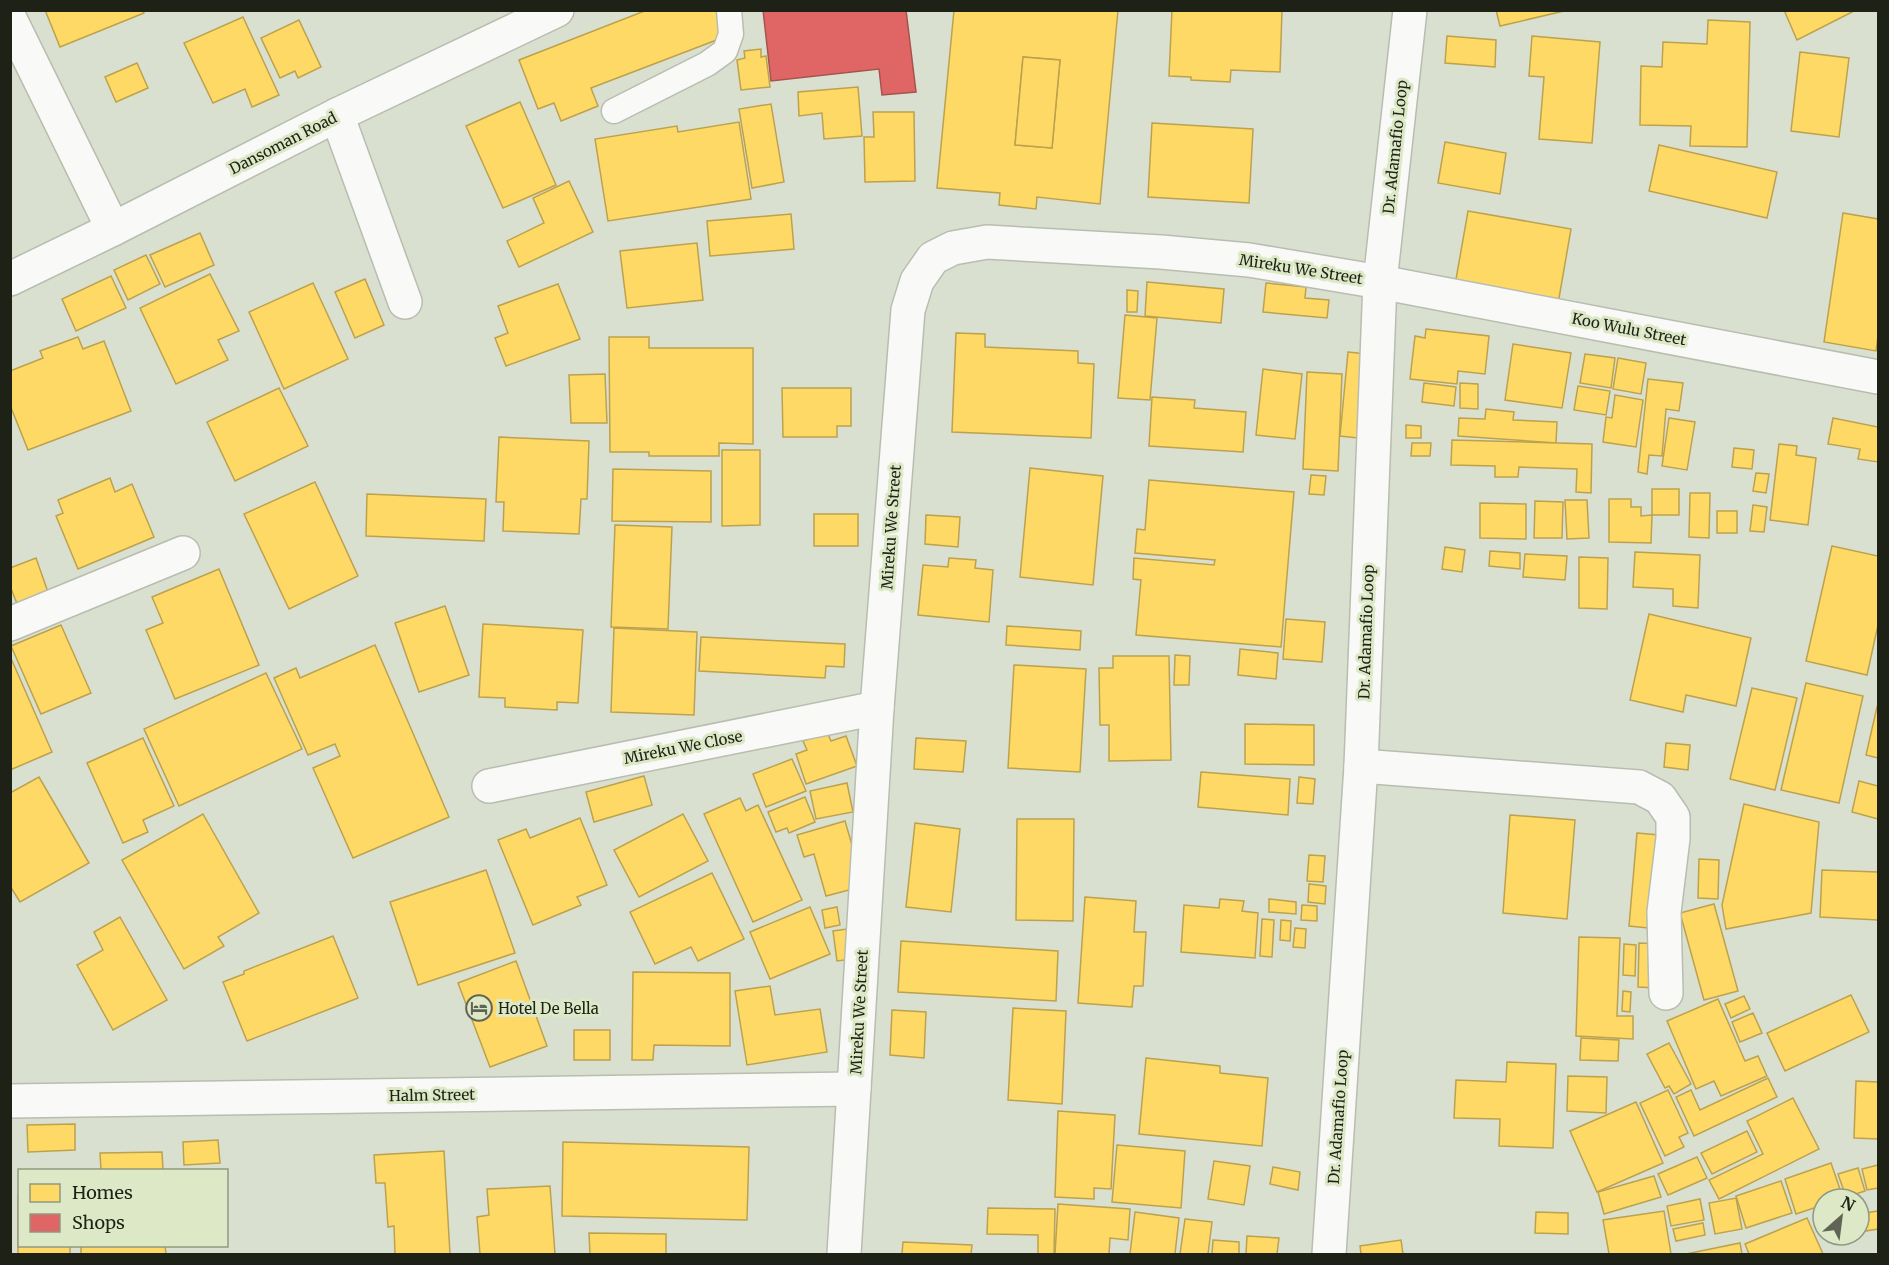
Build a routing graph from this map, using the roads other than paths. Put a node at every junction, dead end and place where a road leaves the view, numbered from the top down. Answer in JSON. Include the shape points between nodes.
{"nodes":[{"id":1,"x":558,"y":10,"type":"edge"},
{"id":2,"x":729,"y":10,"type":"edge"},
{"id":3,"x":1410,"y":10,"type":"edge"},
{"id":4,"x":10,"y":19,"type":"edge"},
{"id":5,"x":614,"y":111,"type":"dead end"},
{"id":6,"x":337,"y":115,"type":"junction"},
{"id":7,"x":113,"y":229,"type":"junction"},
{"id":8,"x":10,"y":279,"type":"edge"},
{"id":9,"x":1380,"y":282,"type":"junction"},
{"id":10,"x":405,"y":302,"type":"dead end"},
{"id":11,"x":1878,"y":377,"type":"edge"},
{"id":12,"x":183,"y":553,"type":"dead end"},
{"id":13,"x":10,"y":624,"type":"edge"},
{"id":14,"x":877,"y":708,"type":"junction"},
{"id":15,"x":1361,"y":766,"type":"junction"},
{"id":16,"x":489,"y":786,"type":"dead end"},
{"id":17,"x":1666,"y":993,"type":"dead end"},
{"id":18,"x":854,"y":1089,"type":"junction"},
{"id":19,"x":10,"y":1101,"type":"edge"},
{"id":20,"x":844,"y":1254,"type":"edge"},
{"id":21,"x":1329,"y":1254,"type":"edge"}],
"edges":[{"from":1,"to":6,"type":"street","name":"Dansoman Road"},
{"from":2,"to":5,"type":"lane","via":[[731,34],[725,51]]},
{"from":3,"to":9,"type":"street","name":"Dr. Adamafio Loop"},
{"from":4,"to":7,"type":"street"},
{"from":6,"to":7,"type":"street","name":"Dansoman Road"},
{"from":6,"to":10,"type":"street"},
{"from":7,"to":8,"type":"street","name":"Dansoman Road"},
{"from":9,"to":11,"type":"street","name":"Koo Wulu Street"},
{"from":9,"to":14,"type":"street","name":"Mireku We Street","via":[[1249,260],[987,242],[953,248],[933,258],[917,281],[908,310]]},
{"from":9,"to":15,"type":"street","name":"Dr. Adamafio Loop"},
{"from":12,"to":13,"type":"street"},
{"from":14,"to":16,"type":"street","name":"Mireku We Close"},
{"from":14,"to":18,"type":"street","name":"Mireku We Street"},
{"from":15,"to":17,"type":"street","via":[[1639,787],[1660,798],[1673,817],[1664,912]]},
{"from":15,"to":21,"type":"street","name":"Dr. Adamafio Loop"},
{"from":18,"to":19,"type":"street","name":"Halm Street"},
{"from":18,"to":20,"type":"street","name":"Mireku We Street"}]}
